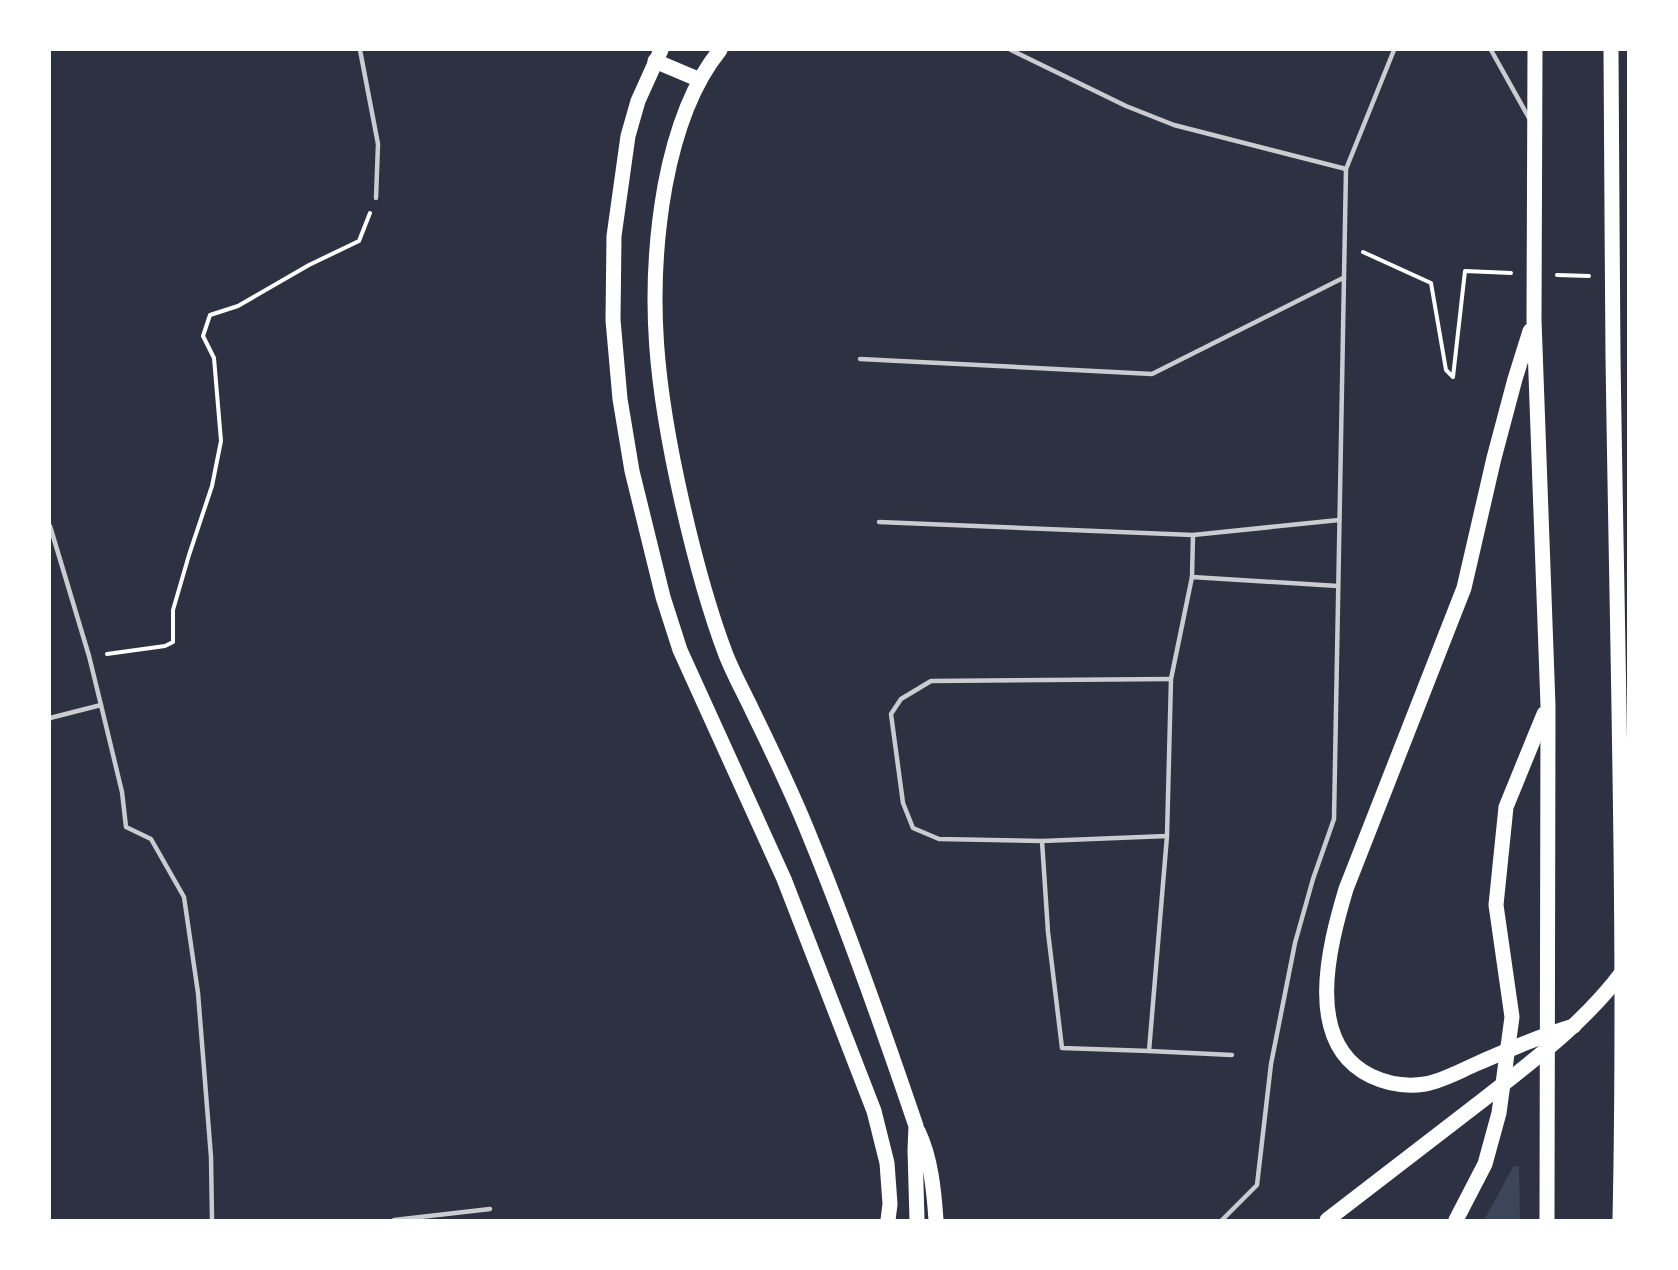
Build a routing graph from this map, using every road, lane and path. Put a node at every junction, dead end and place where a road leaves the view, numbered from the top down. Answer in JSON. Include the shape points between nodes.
{"nodes":[{"id":1,"x":360,"y":50,"type":"edge"},
{"id":2,"x":720,"y":50,"type":"edge"},
{"id":3,"x":1011,"y":50,"type":"edge"},
{"id":4,"x":1394,"y":50,"type":"edge"},
{"id":5,"x":1491,"y":50,"type":"edge"},
{"id":6,"x":1535,"y":50,"type":"edge"},
{"id":7,"x":1611,"y":50,"type":"edge"},
{"id":8,"x":656,"y":55,"type":"edge"},
{"id":9,"x":700,"y":80,"type":"junction"},
{"id":10,"x":1534,"y":126,"type":"junction"},
{"id":11,"x":1346,"y":169,"type":"junction"},
{"id":12,"x":375,"y":198,"type":"joint"},
{"id":13,"x":1344,"y":242,"type":"junction"},
{"id":14,"x":1465,"y":271,"type":"dead end"},
{"id":15,"x":1343,"y":278,"type":"junction"},
{"id":16,"x":1534,"y":320,"type":"junction"},
{"id":17,"x":860,"y":359,"type":"dead end"},
{"id":18,"x":1339,"y":520,"type":"junction"},
{"id":19,"x":879,"y":522,"type":"dead end"},
{"id":20,"x":50,"y":526,"type":"edge"},
{"id":21,"x":1194,"y":535,"type":"junction"},
{"id":22,"x":1192,"y":577,"type":"junction"},
{"id":23,"x":1338,"y":586,"type":"junction"},
{"id":24,"x":89,"y":656,"type":"junction"},
{"id":25,"x":1171,"y":679,"type":"junction"},
{"id":26,"x":101,"y":705,"type":"junction"},
{"id":27,"x":1548,"y":706,"type":"junction"},
{"id":28,"x":50,"y":718,"type":"edge"},
{"id":29,"x":1167,"y":837,"type":"junction"},
{"id":30,"x":1042,"y":841,"type":"junction"},
{"id":31,"x":1629,"y":964,"type":"edge"},
{"id":32,"x":1574,"y":1026,"type":"junction"},
{"id":33,"x":1149,"y":1052,"type":"junction"},
{"id":34,"x":1232,"y":1055,"type":"dead end"},
{"id":35,"x":1623,"y":1076,"type":"junction"},
{"id":36,"x":1629,"y":1096,"type":"edge"},
{"id":37,"x":916,"y":1126,"type":"junction"},
{"id":38,"x":490,"y":1209,"type":"dead end"},
{"id":39,"x":212,"y":1221,"type":"edge"},
{"id":40,"x":393,"y":1221,"type":"edge"},
{"id":41,"x":888,"y":1221,"type":"edge"},
{"id":42,"x":917,"y":1221,"type":"edge"},
{"id":43,"x":936,"y":1221,"type":"edge"},
{"id":44,"x":1222,"y":1221,"type":"edge"},
{"id":45,"x":1327,"y":1221,"type":"edge"},
{"id":46,"x":1456,"y":1221,"type":"edge"},
{"id":47,"x":1547,"y":1221,"type":"edge"},
{"id":48,"x":1620,"y":1221,"type":"edge"}],
"edges":[{"from":1,"to":12,"type":"lane","via":[[378,144]]},
{"from":2,"to":9,"type":"main road"},
{"from":3,"to":11,"type":"lane","via":[[1174,125]]},
{"from":4,"to":11,"type":"lane"},
{"from":5,"to":10,"type":"lane"},
{"from":6,"to":10,"type":"main road"},
{"from":7,"to":35,"type":"main road"},
{"from":8,"to":9,"type":"main road"},
{"from":8,"to":41,"type":"main road","via":[[628,136],[614,237],[613,320],[632,471],[680,650],[784,879],[874,1111],[887,1163]]},
{"from":9,"to":37,"type":"main road","via":[[682,120],[669,167],[656,259],[657,361],[668,443],[708,604],[728,659],[810,836]]},
{"from":10,"to":16,"type":"main road"},
{"from":11,"to":13,"type":"lane"},
{"from":12,"to":24,"type":"path","via":[[359,241],[238,306],[210,315],[203,336],[214,358],[221,441],[212,486],[173,610],[173,642]]},
{"from":13,"to":14,"type":"path","via":[[1431,283],[1446,370],[1453,377]]},
{"from":13,"to":15,"type":"lane"},
{"from":15,"to":17,"type":"lane","via":[[1152,374]]},
{"from":15,"to":18,"type":"lane"},
{"from":16,"to":27,"type":"main road"},
{"from":16,"to":32,"type":"main road","via":[[1494,458],[1464,588],[1332,934],[1328,967],[1330,1021],[1348,1060],[1381,1081],[1401,1086],[1445,1078]]},
{"from":18,"to":21,"type":"lane"},
{"from":18,"to":23,"type":"lane"},
{"from":19,"to":21,"type":"lane"},
{"from":20,"to":24,"type":"lane"},
{"from":21,"to":22,"type":"lane"},
{"from":22,"to":23,"type":"lane"},
{"from":22,"to":25,"type":"lane"},
{"from":23,"to":44,"type":"lane","via":[[1334,819],[1295,942],[1271,1064],[1257,1185]]},
{"from":24,"to":26,"type":"lane"},
{"from":25,"to":29,"type":"lane"},
{"from":25,"to":30,"type":"lane","via":[[931,681],[901,699],[891,714],[903,803],[913,828],[939,839]]},
{"from":26,"to":28,"type":"lane"},
{"from":26,"to":39,"type":"lane","via":[[122,792],[126,827],[151,839],[184,897],[198,993]]},
{"from":27,"to":46,"type":"main road","via":[[1506,807],[1496,905],[1512,1017],[1499,1113],[1485,1164]]},
{"from":27,"to":47,"type":"main road"},
{"from":29,"to":30,"type":"lane"},
{"from":29,"to":33,"type":"lane"},
{"from":30,"to":33,"type":"lane","via":[[1062,1048]]},
{"from":31,"to":32,"type":"main road"},
{"from":32,"to":45,"type":"main road"},
{"from":33,"to":34,"type":"lane"},
{"from":35,"to":36,"type":"main road"},
{"from":35,"to":48,"type":"main road"},
{"from":37,"to":42,"type":"main road"},
{"from":37,"to":43,"type":"main road","via":[[925,1145]]},
{"from":38,"to":40,"type":"lane"}]}
